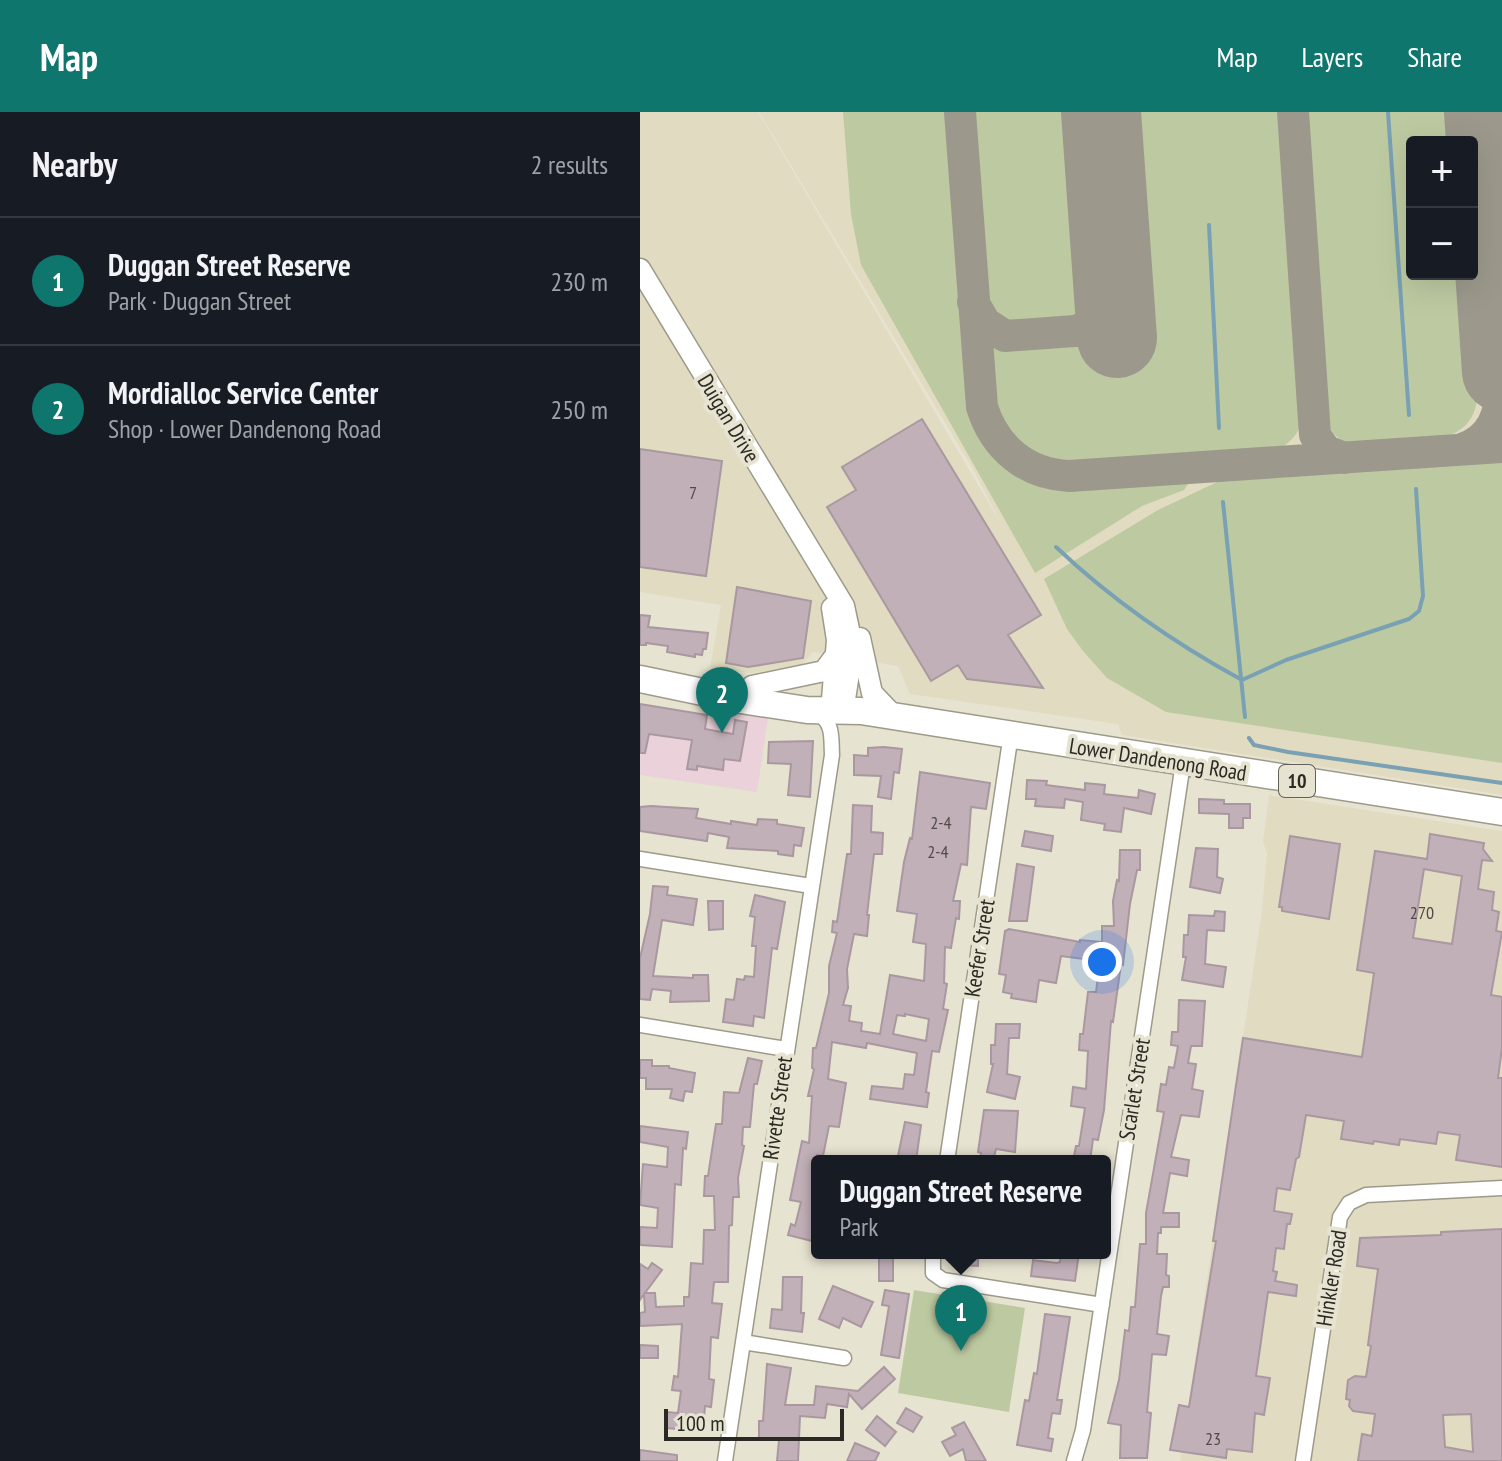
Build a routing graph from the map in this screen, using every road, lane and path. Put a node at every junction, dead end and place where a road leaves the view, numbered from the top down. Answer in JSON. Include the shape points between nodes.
{"nodes":[{"id":1,"x":640,"y":269,"type":"edge"},
{"id":2,"x":819,"y":566,"type":"junction"},
{"id":3,"x":844,"y":606,"type":"junction"},
{"id":4,"x":835,"y":656,"type":"junction"},
{"id":5,"x":640,"y":679,"type":"edge"},
{"id":6,"x":667,"y":683,"type":"junction"},
{"id":7,"x":752,"y":686,"type":"junction"},
{"id":8,"x":836,"y":708,"type":"junction"},
{"id":9,"x":894,"y":716,"type":"junction"},
{"id":10,"x":1011,"y":734,"type":"junction"},
{"id":11,"x":832,"y":755,"type":"junction"},
{"id":12,"x":1183,"y":763,"type":"junction"},
{"id":13,"x":1502,"y":812,"type":"edge"},
{"id":14,"x":640,"y":859,"type":"edge"},
{"id":15,"x":811,"y":886,"type":"junction"},
{"id":16,"x":640,"y":1025,"type":"edge"},
{"id":17,"x":786,"y":1049,"type":"junction"},
{"id":18,"x":948,"y":1155,"type":"edge"},
{"id":19,"x":1502,"y":1188,"type":"edge"},
{"id":20,"x":1111,"y":1245,"type":"edge"},
{"id":21,"x":933,"y":1259,"type":"edge"},
{"id":22,"x":1109,"y":1259,"type":"edge"},
{"id":23,"x":1102,"y":1305,"type":"junction"},
{"id":24,"x":743,"y":1342,"type":"junction"},
{"id":25,"x":844,"y":1358,"type":"dead end"},
{"id":26,"x":725,"y":1461,"type":"edge"},
{"id":27,"x":1074,"y":1461,"type":"edge"},
{"id":28,"x":1303,"y":1461,"type":"edge"}],
"edges":[{"from":1,"to":2,"type":"main road","name":"Duigan Drive"},
{"from":2,"to":3,"type":"main road","name":"Duigan Drive"},
{"from":2,"to":4,"type":"main road","name":"Duigan Drive","via":[[836,627]]},
{"from":3,"to":8,"type":"main road","name":"Duigan Drive","via":[[853,648]]},
{"from":3,"to":9,"type":"main road","via":[[860,638],[872,693]]},
{"from":4,"to":7,"type":"main road","via":[[824,671]]},
{"from":4,"to":8,"type":"main road","name":"Duigan Drive"},
{"from":5,"to":6,"type":"highway","name":"Lower Dandenong Road","number":"10"},
{"from":6,"to":7,"type":"highway","name":"Lower Dandenong Road","number":"10"},
{"from":6,"to":8,"type":"highway","name":"Lower Dandenong Road","number":"10","via":[[741,700]]},
{"from":7,"to":8,"type":"highway","name":"Lower Dandenong Road","number":"10"},
{"from":8,"to":9,"type":"highway","name":"Lower Dandenong Road","number":"10"},
{"from":8,"to":11,"type":"street","name":"Rivette Street","via":[[843,728]]},
{"from":8,"to":11,"type":"street","name":"Rivette Street","via":[[822,716],[830,726]]},
{"from":9,"to":10,"type":"highway","name":"Lower Dandenong Road","number":"10"},
{"from":10,"to":12,"type":"highway","name":"Lower Dandenong Road","number":"10"},
{"from":10,"to":18,"type":"street","name":"Keefer Street"},
{"from":11,"to":15,"type":"street","name":"Rivette Street"},
{"from":12,"to":13,"type":"highway","name":"Lower Dandenong Road","number":"10"},
{"from":12,"to":20,"type":"street","name":"Scarlet Street"},
{"from":14,"to":15,"type":"street"},
{"from":15,"to":17,"type":"street","name":"Rivette Street"},
{"from":16,"to":17,"type":"street"},
{"from":17,"to":24,"type":"street","name":"Rivette Street"},
{"from":19,"to":28,"type":"street","name":"Hinkler Road","via":[[1366,1195],[1345,1206]]},
{"from":21,"to":23,"type":"street","via":[[933,1273],[943,1280]]},
{"from":22,"to":23,"type":"street","name":"Scarlet Street"},
{"from":23,"to":27,"type":"street","name":"Scarlet Street"},
{"from":24,"to":25,"type":"street"},
{"from":24,"to":26,"type":"street","name":"Rivette Street"}]}
